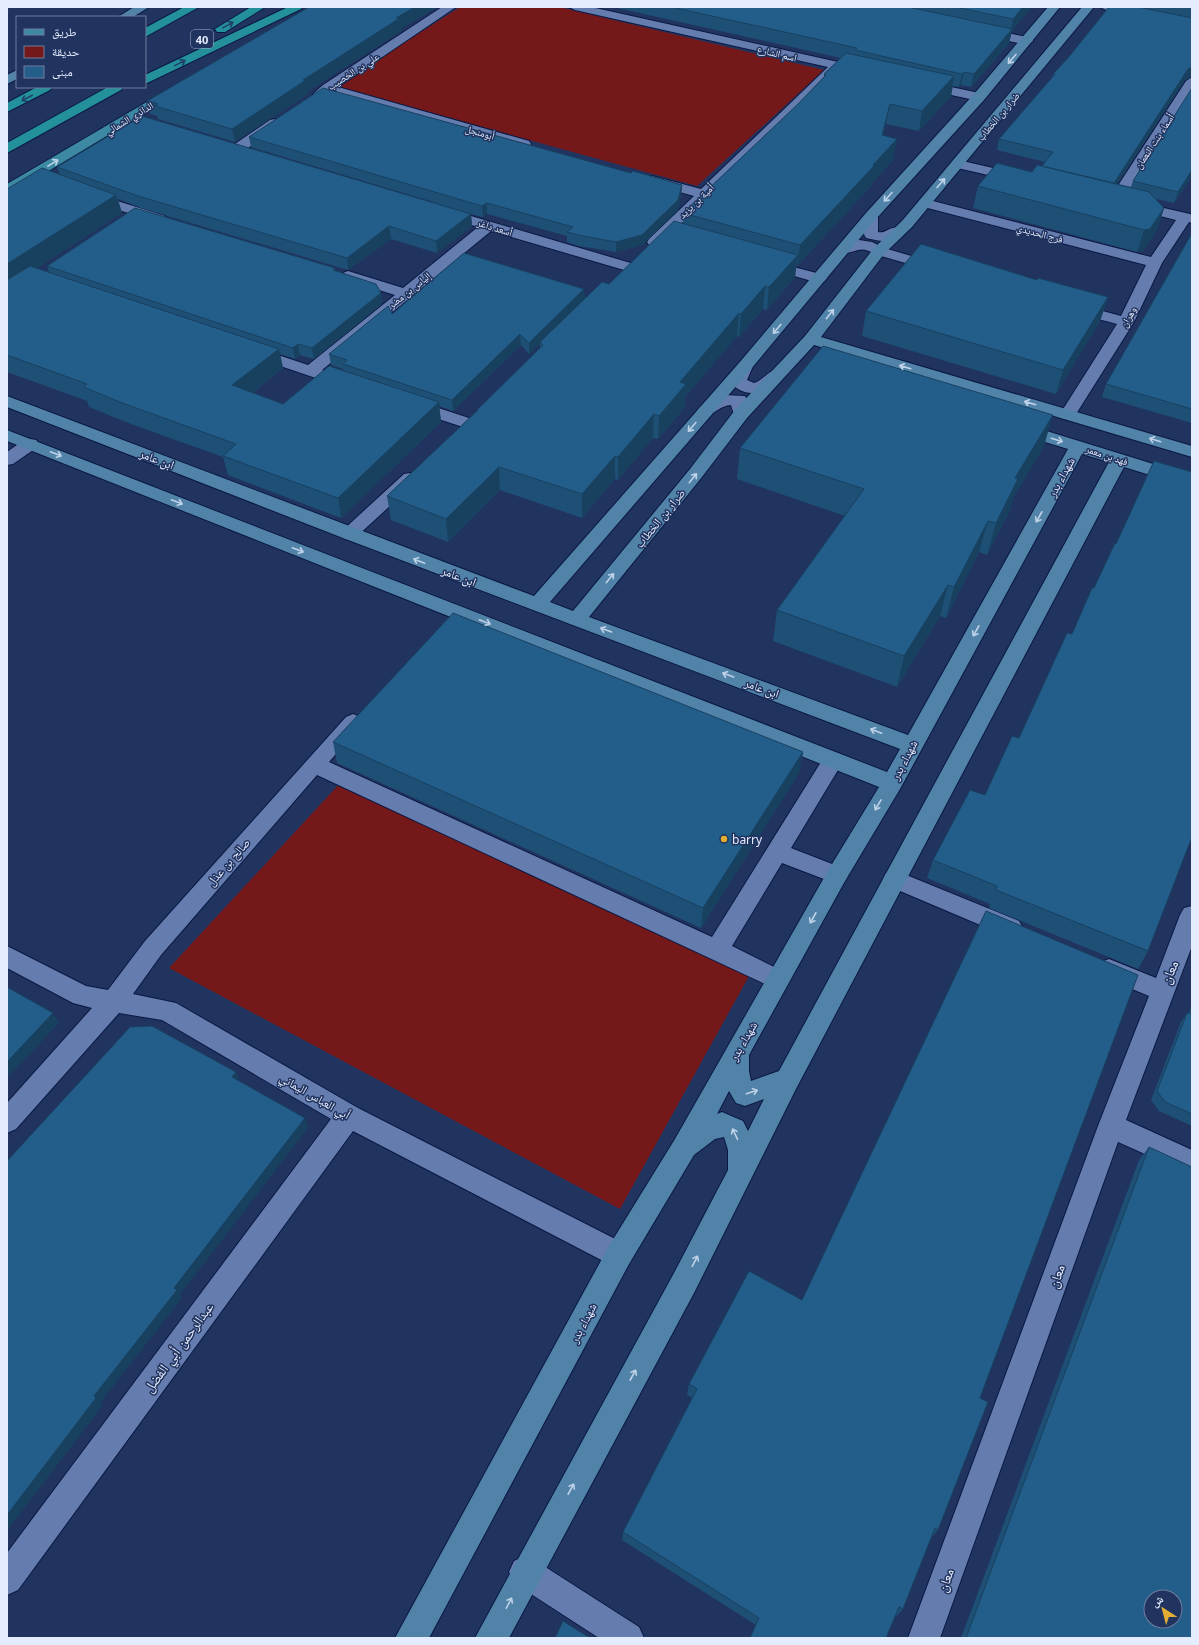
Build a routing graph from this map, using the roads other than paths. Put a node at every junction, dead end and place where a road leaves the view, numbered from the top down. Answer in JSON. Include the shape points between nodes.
{"nodes":[{"id":1,"x":143,"y":7,"type":"edge"},
{"id":2,"x":173,"y":7,"type":"edge"},
{"id":3,"x":193,"y":7,"type":"edge"},
{"id":4,"x":259,"y":7,"type":"edge"},
{"id":5,"x":297,"y":7,"type":"edge"},
{"id":6,"x":312,"y":7,"type":"edge"},
{"id":7,"x":450,"y":7,"type":"edge"},
{"id":8,"x":575,"y":7,"type":"edge"},
{"id":9,"x":1054,"y":7,"type":"edge"},
{"id":10,"x":1088,"y":7,"type":"edge"},
{"id":11,"x":1106,"y":7,"type":"edge"},
{"id":12,"x":597,"y":9,"type":"edge"},
{"id":13,"x":126,"y":16,"type":"edge"},
{"id":14,"x":146,"y":23,"type":"edge"},
{"id":15,"x":1192,"y":25,"type":"edge"},
{"id":16,"x":966,"y":28,"type":"edge"},
{"id":17,"x":146,"y":32,"type":"edge"},
{"id":18,"x":212,"y":34,"type":"dead end"},
{"id":19,"x":258,"y":40,"type":"edge"},
{"id":20,"x":199,"y":41,"type":"dead end"},
{"id":21,"x":1027,"y":41,"type":"junction"},
{"id":22,"x":836,"y":66,"type":"junction"},
{"id":23,"x":146,"y":70,"type":"edge"},
{"id":24,"x":858,"y":71,"type":"edge"},
{"id":25,"x":16,"y":75,"type":"edge"},
{"id":26,"x":7,"y":80,"type":"edge"},
{"id":27,"x":146,"y":80,"type":"edge"},
{"id":28,"x":1192,"y":81,"type":"edge"},
{"id":29,"x":911,"y":82,"type":"edge"},
{"id":30,"x":184,"y":84,"type":"edge"},
{"id":31,"x":44,"y":88,"type":"edge"},
{"id":32,"x":115,"y":88,"type":"edge"},
{"id":33,"x":128,"y":88,"type":"edge"},
{"id":34,"x":327,"y":88,"type":"junction"},
{"id":35,"x":979,"y":97,"type":"junction"},
{"id":36,"x":307,"y":102,"type":"edge"},
{"id":37,"x":7,"y":108,"type":"edge"},
{"id":38,"x":288,"y":114,"type":"edge"},
{"id":39,"x":131,"y":117,"type":"junction"},
{"id":40,"x":145,"y":121,"type":"edge"},
{"id":41,"x":42,"y":130,"type":"junction"},
{"id":42,"x":534,"y":147,"type":"edge"},
{"id":43,"x":7,"y":150,"type":"edge"},
{"id":44,"x":252,"y":154,"type":"edge"},
{"id":45,"x":958,"y":164,"type":"junction"},
{"id":46,"x":32,"y":175,"type":"junction"},
{"id":47,"x":641,"y":177,"type":"edge"},
{"id":48,"x":47,"y":181,"type":"edge"},
{"id":49,"x":1033,"y":182,"type":"edge"},
{"id":50,"x":7,"y":190,"type":"edge"},
{"id":51,"x":76,"y":191,"type":"edge"},
{"id":52,"x":703,"y":194,"type":"junction"},
{"id":53,"x":1100,"y":198,"type":"edge"},
{"id":54,"x":1116,"y":201,"type":"junction"},
{"id":55,"x":925,"y":203,"type":"junction"},
{"id":56,"x":428,"y":207,"type":"edge"},
{"id":57,"x":136,"y":212,"type":"junction"},
{"id":58,"x":871,"y":216,"type":"junction"},
{"id":59,"x":1188,"y":218,"type":"edge"},
{"id":60,"x":123,"y":220,"type":"edge"},
{"id":61,"x":173,"y":223,"type":"edge"},
{"id":62,"x":907,"y":224,"type":"junction"},
{"id":63,"x":489,"y":225,"type":"junction"},
{"id":64,"x":845,"y":249,"type":"junction"},
{"id":65,"x":879,"y":251,"type":"junction"},
{"id":66,"x":752,"y":260,"type":"edge"},
{"id":67,"x":633,"y":263,"type":"joint"},
{"id":68,"x":1155,"y":263,"type":"junction"},
{"id":69,"x":337,"y":273,"type":"edge"},
{"id":70,"x":955,"y":273,"type":"edge"},
{"id":71,"x":819,"y":278,"type":"junction"},
{"id":72,"x":404,"y":293,"type":"junction"},
{"id":73,"x":1059,"y":304,"type":"edge"},
{"id":74,"x":1126,"y":322,"type":"junction"},
{"id":75,"x":811,"y":339,"type":"junction"},
{"id":76,"x":236,"y":346,"type":"edge"},
{"id":77,"x":838,"y":347,"type":"junction"},
{"id":78,"x":805,"y":359,"type":"junction"},
{"id":79,"x":745,"y":366,"type":"junction"},
{"id":80,"x":311,"y":371,"type":"junction"},
{"id":81,"x":778,"y":373,"type":"junction"},
{"id":82,"x":364,"y":389,"type":"edge"},
{"id":83,"x":394,"y":399,"type":"edge"},
{"id":84,"x":7,"y":401,"type":"edge"},
{"id":85,"x":705,"y":411,"type":"junction"},
{"id":86,"x":741,"y":414,"type":"junction"},
{"id":87,"x":1068,"y":414,"type":"junction"},
{"id":88,"x":1002,"y":423,"type":"edge"},
{"id":89,"x":469,"y":424,"type":"edge"},
{"id":90,"x":7,"y":435,"type":"edge"},
{"id":91,"x":30,"y":444,"type":"junction"},
{"id":92,"x":1192,"y":452,"type":"edge"},
{"id":93,"x":1074,"y":454,"type":"junction"},
{"id":94,"x":7,"y":460,"type":"edge"},
{"id":95,"x":423,"y":466,"type":"edge"},
{"id":96,"x":1115,"y":467,"type":"junction"},
{"id":97,"x":1192,"y":482,"type":"edge"},
{"id":98,"x":226,"y":485,"type":"junction"},
{"id":99,"x":197,"y":510,"type":"junction"},
{"id":100,"x":293,"y":512,"type":"junction"},
{"id":101,"x":348,"y":534,"type":"junction"},
{"id":102,"x":263,"y":536,"type":"junction"},
{"id":103,"x":537,"y":605,"type":"junction"},
{"id":104,"x":457,"y":611,"type":"junction"},
{"id":105,"x":577,"y":619,"type":"junction"},
{"id":106,"x":442,"y":628,"type":"edge"},
{"id":107,"x":367,"y":707,"type":"edge"},
{"id":108,"x":912,"y":745,"type":"junction"},
{"id":109,"x":833,"y":760,"type":"junction"},
{"id":110,"x":314,"y":764,"type":"junction"},
{"id":111,"x":892,"y":783,"type":"junction"},
{"id":112,"x":778,"y":852,"type":"junction"},
{"id":113,"x":837,"y":875,"type":"junction"},
{"id":114,"x":894,"y":879,"type":"junction"},
{"id":115,"x":1189,"y":930,"type":"edge"},
{"id":116,"x":1031,"y":936,"type":"edge"},
{"id":117,"x":718,"y":950,"type":"junction"},
{"id":118,"x":7,"y":956,"type":"edge"},
{"id":119,"x":1089,"y":960,"type":"edge"},
{"id":120,"x":778,"y":980,"type":"junction"},
{"id":121,"x":1162,"y":991,"type":"junction"},
{"id":122,"x":114,"y":1002,"type":"junction"},
{"id":123,"x":737,"y":1053,"type":"junction"},
{"id":124,"x":788,"y":1079,"type":"junction"},
{"id":125,"x":349,"y":1116,"type":"junction"},
{"id":126,"x":7,"y":1122,"type":"edge"},
{"id":127,"x":1111,"y":1126,"type":"junction"},
{"id":128,"x":684,"y":1148,"type":"junction"},
{"id":129,"x":1192,"y":1163,"type":"edge"},
{"id":130,"x":742,"y":1172,"type":"junction"},
{"id":131,"x":619,"y":1255,"type":"junction"},
{"id":132,"x":525,"y":1572,"type":"junction"},
{"id":133,"x":7,"y":1578,"type":"edge"},
{"id":134,"x":411,"y":1638,"type":"edge"},
{"id":135,"x":491,"y":1638,"type":"edge"},
{"id":136,"x":628,"y":1638,"type":"edge"},
{"id":137,"x":924,"y":1638,"type":"edge"}],
"edges":[{"from":1,"to":13,"type":"street"},
{"from":2,"to":14,"type":"highway"},
{"from":3,"to":17,"type":"highway"},
{"from":18,"to":4,"type":"highway","number":"40","one_way":true},
{"from":27,"to":5,"type":"highway","one_way":true},
{"from":6,"to":19,"type":"main road"},
{"from":7,"to":34,"type":"street","name":"علي بن الخصيب"},
{"from":8,"to":12,"type":"street","name":"اسم الشارع"},
{"from":9,"to":21,"type":"street","name":"ضرار بن الخطاب"},
{"from":10,"to":45,"type":"street","name":"ضرار بن الخطاب"},
{"from":11,"to":15,"type":"street"},
{"from":12,"to":22,"type":"street","name":"اسم الشارع"},
{"from":16,"to":21,"type":"street"},
{"from":20,"to":23,"type":"highway","number":"40"},
{"from":21,"to":35,"type":"street","name":"ضرار بن الخطاب","one_way":true},
{"from":22,"to":24,"type":"street","name":"اسم الشارع"},
{"from":22,"to":52,"type":"street","name":"أمية بن يزيد"},
{"from":25,"to":26,"type":"street"},
{"from":28,"to":54,"type":"street","name":"أسماء بنت النعمان"},
{"from":29,"to":35,"type":"street"},
{"from":30,"to":39,"type":"main road","name":"الدائري الشمالي"},
{"from":31,"to":37,"type":"highway","one_way":true},
{"from":32,"to":41,"type":"highway"},
{"from":33,"to":41,"type":"highway"},
{"from":34,"to":36,"type":"street","name":"علي بن الخصيب"},
{"from":34,"to":42,"type":"street","name":"أبومنجل"},
{"from":35,"to":58,"type":"street","name":"ضرار بن الخطاب","one_way":true},
{"from":38,"to":44,"type":"street","via":[[230,147]]},
{"from":39,"to":40,"type":"street"},
{"from":46,"to":39,"type":"main road","name":"الدائري الشمالي","one_way":true},
{"from":41,"to":43,"type":"highway"},
{"from":45,"to":49,"type":"street"},
{"from":55,"to":45,"type":"street","name":"ضرار بن الخطاب","one_way":true},
{"from":46,"to":48,"type":"street"},
{"from":46,"to":50,"type":"main road","name":"الدائري الشمالي"},
{"from":47,"to":52,"type":"street"},
{"from":51,"to":57,"type":"street"},
{"from":52,"to":67,"type":"street","name":"أمية بن يزيد","via":[[670,236]]},
{"from":53,"to":54,"type":"street"},
{"from":54,"to":59,"type":"street"},
{"from":55,"to":62,"type":"street","name":"ضرار بن الخطاب"},
{"from":55,"to":68,"type":"street","name":"فرج الحديدي"},
{"from":56,"to":63,"type":"street","name":"أسعد داغر"},
{"from":57,"to":60,"type":"street"},
{"from":57,"to":61,"type":"street"},
{"from":58,"to":62,"type":"street","name":"ضرار بن الخطاب","via":[[871,235],[884,238]]},
{"from":58,"to":64,"type":"street","name":"ضرار بن الخطاب"},
{"from":59,"to":68,"type":"street","name":"وهران"},
{"from":62,"to":65,"type":"street","name":"ضرار بن الخطاب"},
{"from":63,"to":67,"type":"street","name":"أسعد داغر"},
{"from":63,"to":72,"type":"street","name":"إلياس بن مضر"},
{"from":64,"to":65,"type":"street","via":[[862,244]]},
{"from":64,"to":71,"type":"street","name":"ضرار بن الخطاب"},
{"from":65,"to":70,"type":"street"},
{"from":75,"to":65,"type":"street","name":"ضرار بن الخطاب","one_way":true},
{"from":66,"to":71,"type":"street"},
{"from":68,"to":74,"type":"street","name":"وهران"},
{"from":69,"to":72,"type":"street"},
{"from":71,"to":79,"type":"street","name":"ضرار بن الخطاب","one_way":true},
{"from":72,"to":80,"type":"street","name":"إلياس بن مضر"},
{"from":73,"to":74,"type":"street"},
{"from":74,"to":87,"type":"street","name":"وهران"},
{"from":75,"to":77,"type":"street"},
{"from":75,"to":78,"type":"street","name":"ضرار بن الخطاب"},
{"from":76,"to":80,"type":"street"},
{"from":77,"to":78,"type":"street"},
{"from":87,"to":77,"type":"street","one_way":true},
{"from":78,"to":81,"type":"street","name":"ضرار بن الخطاب"},
{"from":79,"to":81,"type":"street","name":"ضرار بن الخطاب","via":[[738,381],[750,389],[763,386]]},
{"from":79,"to":85,"type":"street","name":"ضرار بن الخطاب"},
{"from":80,"to":82,"type":"street"},
{"from":81,"to":86,"type":"street","name":"ضرار بن الخطاب"},
{"from":83,"to":89,"type":"street"},
{"from":84,"to":98,"type":"street","name":"ابن عامر"},
{"from":85,"to":86,"type":"street","name":"ضرار بن الخطاب","via":[[723,400],[739,400]]},
{"from":85,"to":103,"type":"street","name":"ضرار بن الخطاب","one_way":true},
{"from":105,"to":86,"type":"street","name":"ضرار بن الخطاب","one_way":true},
{"from":92,"to":87,"type":"street","one_way":true},
{"from":88,"to":93,"type":"street","name":"فهد بن معمر","one_way":true},
{"from":90,"to":91,"type":"street"},
{"from":91,"to":94,"type":"street"},
{"from":91,"to":99,"type":"street","one_way":true},
{"from":93,"to":96,"type":"street"},
{"from":93,"to":108,"type":"street","name":"شهداء بدر","one_way":true},
{"from":95,"to":101,"type":"street"},
{"from":96,"to":97,"type":"street","name":"فهد بن معمر"},
{"from":96,"to":114,"type":"street"},
{"from":98,"to":99,"type":"street","via":[[235,495],[235,499],[228,507],[209,512]]},
{"from":98,"to":100,"type":"street","name":"ابن عامر"},
{"from":99,"to":102,"type":"street"},
{"from":100,"to":101,"type":"street","name":"ابن عامر"},
{"from":100,"to":102,"type":"street","via":[[275,509],[258,517],[255,521],[255,530]]},
{"from":103,"to":101,"type":"street","name":"ابن عامر","one_way":true},
{"from":102,"to":104,"type":"street","one_way":true},
{"from":103,"to":105,"type":"street","name":"ابن عامر"},
{"from":104,"to":106,"type":"street"},
{"from":104,"to":109,"type":"street","one_way":true},
{"from":108,"to":105,"type":"street","name":"ابن عامر","one_way":true},
{"from":107,"to":110,"type":"street","name":"صالح بن عذل"},
{"from":108,"to":111,"type":"street","name":"شهداء بدر"},
{"from":109,"to":111,"type":"street"},
{"from":109,"to":112,"type":"street"},
{"from":110,"to":117,"type":"street"},
{"from":110,"to":122,"type":"street","name":"صالح بن عذل","via":[[153,948]]},
{"from":111,"to":113,"type":"street","name":"شهداء بدر","one_way":true},
{"from":112,"to":113,"type":"street"},
{"from":112,"to":117,"type":"street"},
{"from":113,"to":120,"type":"street","name":"شهداء بدر","one_way":true},
{"from":114,"to":116,"type":"street"},
{"from":114,"to":124,"type":"street"},
{"from":115,"to":121,"type":"street","name":"معان"},
{"from":117,"to":120,"type":"street"},
{"from":118,"to":122,"type":"street","name":"أبي العباس اليماني","via":[[82,996]]},
{"from":119,"to":121,"type":"street"},
{"from":120,"to":123,"type":"street","name":"شهداء بدر"},
{"from":121,"to":127,"type":"street","name":"معان"},
{"from":122,"to":125,"type":"street","name":"أبي العباس اليماني","via":[[167,1010]]},
{"from":122,"to":126,"type":"street","name":"صالح بن عذل"},
{"from":123,"to":124,"type":"street","one_way":true,"via":[[735,1074],[745,1095]]},
{"from":123,"to":128,"type":"street","name":"شهداء بدر"},
{"from":124,"to":130,"type":"street"},
{"from":125,"to":131,"type":"street","name":"أبي العباس اليماني"},
{"from":125,"to":133,"type":"street","name":"عبدالرحمن أبي الفضل"},
{"from":127,"to":129,"type":"street"},
{"from":127,"to":137,"type":"street","name":"معان"},
{"from":130,"to":128,"type":"street","one_way":true,"via":[[741,1150],[734,1128],[722,1124],[706,1131]]},
{"from":128,"to":131,"type":"street","name":"شهداء بدر"},
{"from":132,"to":130,"type":"street","one_way":true},
{"from":131,"to":134,"type":"street","name":"شهداء بدر"},
{"from":135,"to":132,"type":"street","one_way":true},
{"from":132,"to":136,"type":"street"}]}
